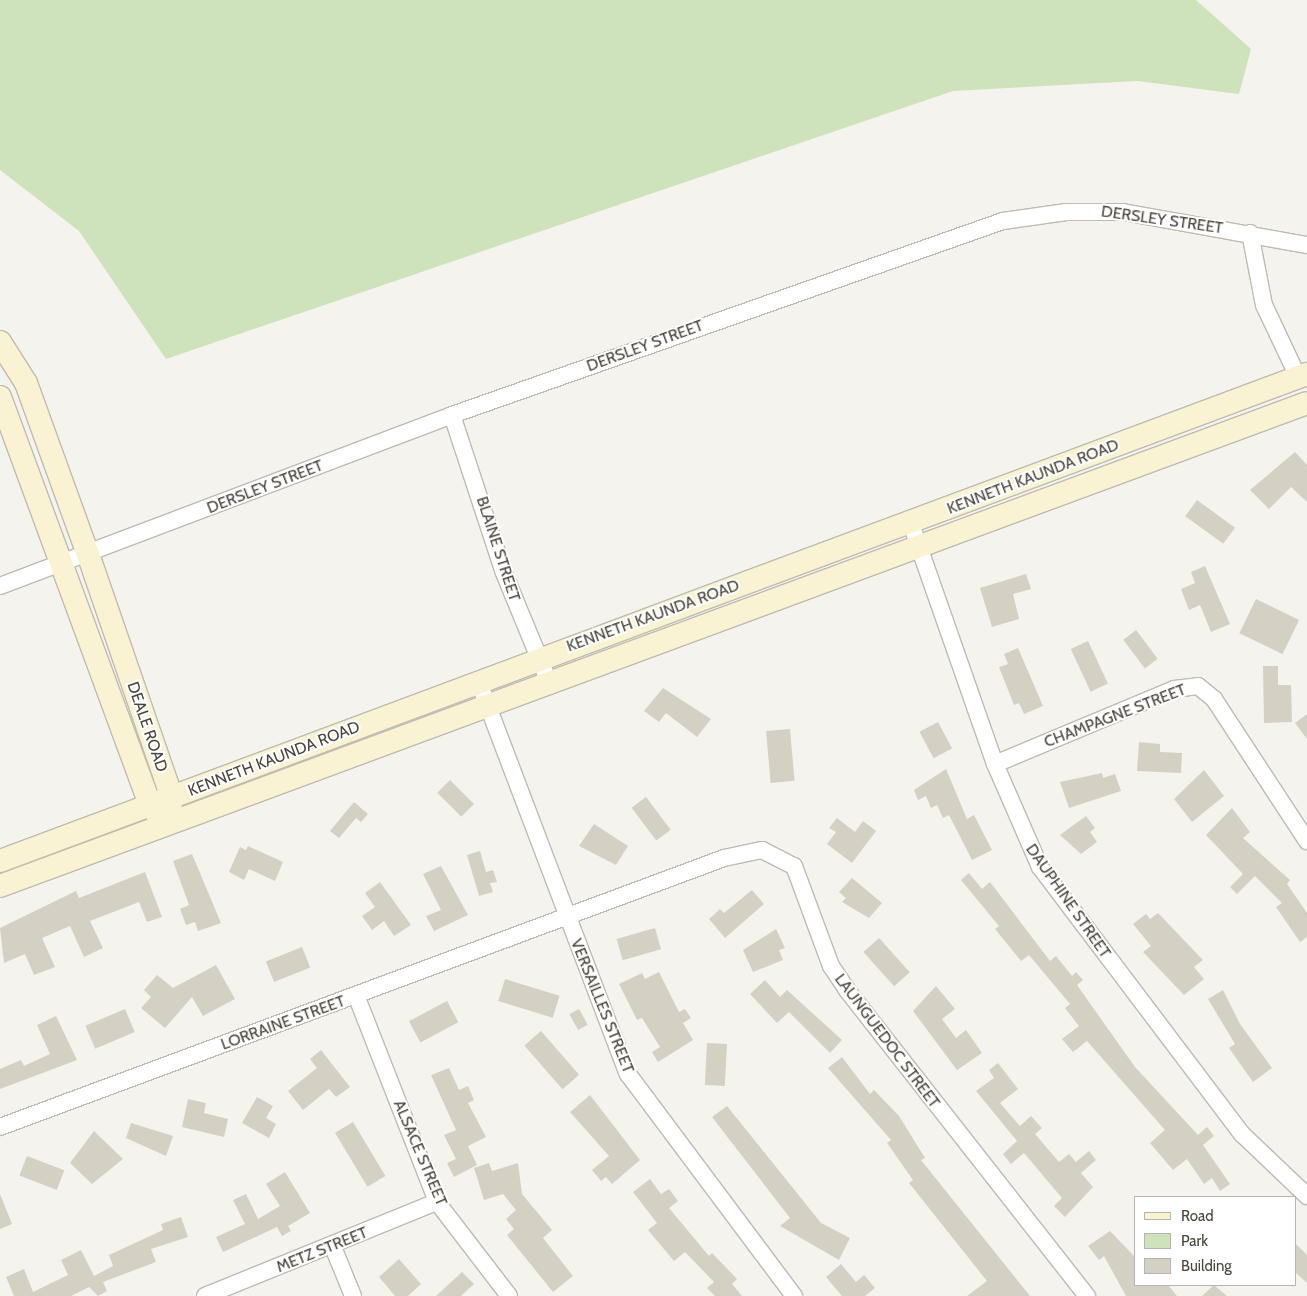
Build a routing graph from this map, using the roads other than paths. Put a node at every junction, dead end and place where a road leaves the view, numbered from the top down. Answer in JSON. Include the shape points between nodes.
{"nodes":[{"id":1,"x":1250,"y":234,"type":"junction"},
{"id":2,"x":1307,"y":245,"type":"edge"},
{"id":3,"x":0,"y":342,"type":"edge"},
{"id":4,"x":1304,"y":380,"type":"edge"},
{"id":5,"x":30,"y":396,"type":"junction"},
{"id":6,"x":2,"y":401,"type":"edge"},
{"id":7,"x":1307,"y":403,"type":"edge"},
{"id":8,"x":452,"y":415,"type":"junction"},
{"id":9,"x":911,"y":524,"type":"junction"},
{"id":10,"x":918,"y":548,"type":"junction"},
{"id":11,"x":88,"y":554,"type":"junction"},
{"id":12,"x":62,"y":562,"type":"junction"},
{"id":13,"x":0,"y":586,"type":"edge"},
{"id":14,"x":538,"y":658,"type":"junction"},
{"id":15,"x":478,"y":680,"type":"junction"},
{"id":16,"x":549,"y":682,"type":"junction"},
{"id":17,"x":489,"y":706,"type":"junction"},
{"id":18,"x":995,"y":764,"type":"junction"},
{"id":19,"x":172,"y":798,"type":"junction"},
{"id":20,"x":150,"y":805,"type":"junction"},
{"id":21,"x":166,"y":825,"type":"junction"},
{"id":22,"x":1307,"y":841,"type":"edge"},
{"id":23,"x":0,"y":862,"type":"edge"},
{"id":24,"x":0,"y":886,"type":"edge"},
{"id":25,"x":566,"y":917,"type":"junction"},
{"id":26,"x":356,"y":996,"type":"junction"},
{"id":27,"x":0,"y":1128,"type":"edge"},
{"id":28,"x":1307,"y":1196,"type":"edge"},
{"id":29,"x":437,"y":1202,"type":"junction"},
{"id":30,"x":333,"y":1247,"type":"junction"},
{"id":31,"x":206,"y":1296,"type":"edge"},
{"id":32,"x":353,"y":1296,"type":"edge"},
{"id":33,"x":509,"y":1296,"type":"edge"},
{"id":34,"x":794,"y":1296,"type":"edge"},
{"id":35,"x":1087,"y":1296,"type":"edge"}],
"edges":[{"from":1,"to":2,"type":"street","name":"DERSLEY STREET"},
{"from":1,"to":4,"type":"street","via":[[1264,305]]},
{"from":1,"to":8,"type":"street","name":"DERSLEY STREET","via":[[1102,211],[1003,221]]},
{"from":3,"to":5,"type":"main road","name":"DEALE ROAD"},
{"from":4,"to":9,"type":"main road","name":"KENNETH KAUNDA ROAD"},
{"from":5,"to":6,"type":"main road"},
{"from":5,"to":11,"type":"main road","name":"DEALE ROAD"},
{"from":6,"to":12,"type":"main road","name":"DEALE ROAD"},
{"from":7,"to":10,"type":"main road","name":"KENNETH KAUNDA ROAD"},
{"from":8,"to":11,"type":"street","name":"DERSLEY STREET"},
{"from":8,"to":14,"type":"street","name":"BLAINE STREET","via":[[504,573]]},
{"from":9,"to":10,"type":"street","name":"DAUPHINE STREET"},
{"from":9,"to":14,"type":"main road","name":"KENNETH KAUNDA ROAD"},
{"from":10,"to":16,"type":"main road","name":"KENNETH KAUNDA ROAD"},
{"from":10,"to":18,"type":"street","name":"DAUPHINE STREET"},
{"from":11,"to":12,"type":"street","name":"DERSLEY STREET"},
{"from":11,"to":19,"type":"main road","name":"DEALE ROAD"},
{"from":12,"to":13,"type":"street","name":"DERSLEY STREET"},
{"from":12,"to":20,"type":"main road","name":"DEALE ROAD"},
{"from":14,"to":15,"type":"main road","name":"KENNETH KAUNDA ROAD"},
{"from":14,"to":16,"type":"street","name":"BLAINE STREET"},
{"from":15,"to":17,"type":"street","name":"VERSAILLES STREET"},
{"from":15,"to":19,"type":"main road","name":"KENNETH KAUNDA ROAD"},
{"from":16,"to":17,"type":"main road","name":"KENNETH KAUNDA ROAD"},
{"from":17,"to":21,"type":"main road","name":"KENNETH KAUNDA ROAD"},
{"from":17,"to":25,"type":"street","name":"VERSAILLES STREET"},
{"from":18,"to":22,"type":"street","name":"CHAMPAGNE STREET","via":[[1174,690],[1198,686],[1214,699]]},
{"from":18,"to":28,"type":"street","name":"DAUPHINE STREET","via":[[1040,867],[1242,1134]]},
{"from":19,"to":20,"type":"main road","name":"KENNETH KAUNDA ROAD"},
{"from":19,"to":21,"type":"main road"},
{"from":20,"to":21,"type":"main road","name":"DEALE ROAD"},
{"from":20,"to":23,"type":"main road","name":"KENNETH KAUNDA ROAD"},
{"from":21,"to":24,"type":"main road","name":"KENNETH KAUNDA ROAD"},
{"from":25,"to":26,"type":"street","name":"LORRAINE STREET"},
{"from":25,"to":34,"type":"street","name":"VERSAILLES STREET","via":[[628,1074]]},
{"from":25,"to":35,"type":"street","name":"LAUNGUEDOC STREET","via":[[749,851],[770,852],[786,859],[797,872],[831,966],[847,990]]},
{"from":26,"to":27,"type":"street","name":"LORRAINE STREET"},
{"from":26,"to":29,"type":"street","name":"ALSACE STREET"},
{"from":29,"to":30,"type":"street","name":"METZ STREET"},
{"from":29,"to":33,"type":"street","name":"ALSACE STREET"},
{"from":30,"to":31,"type":"street","name":"METZ STREET"},
{"from":30,"to":32,"type":"street"}]}
